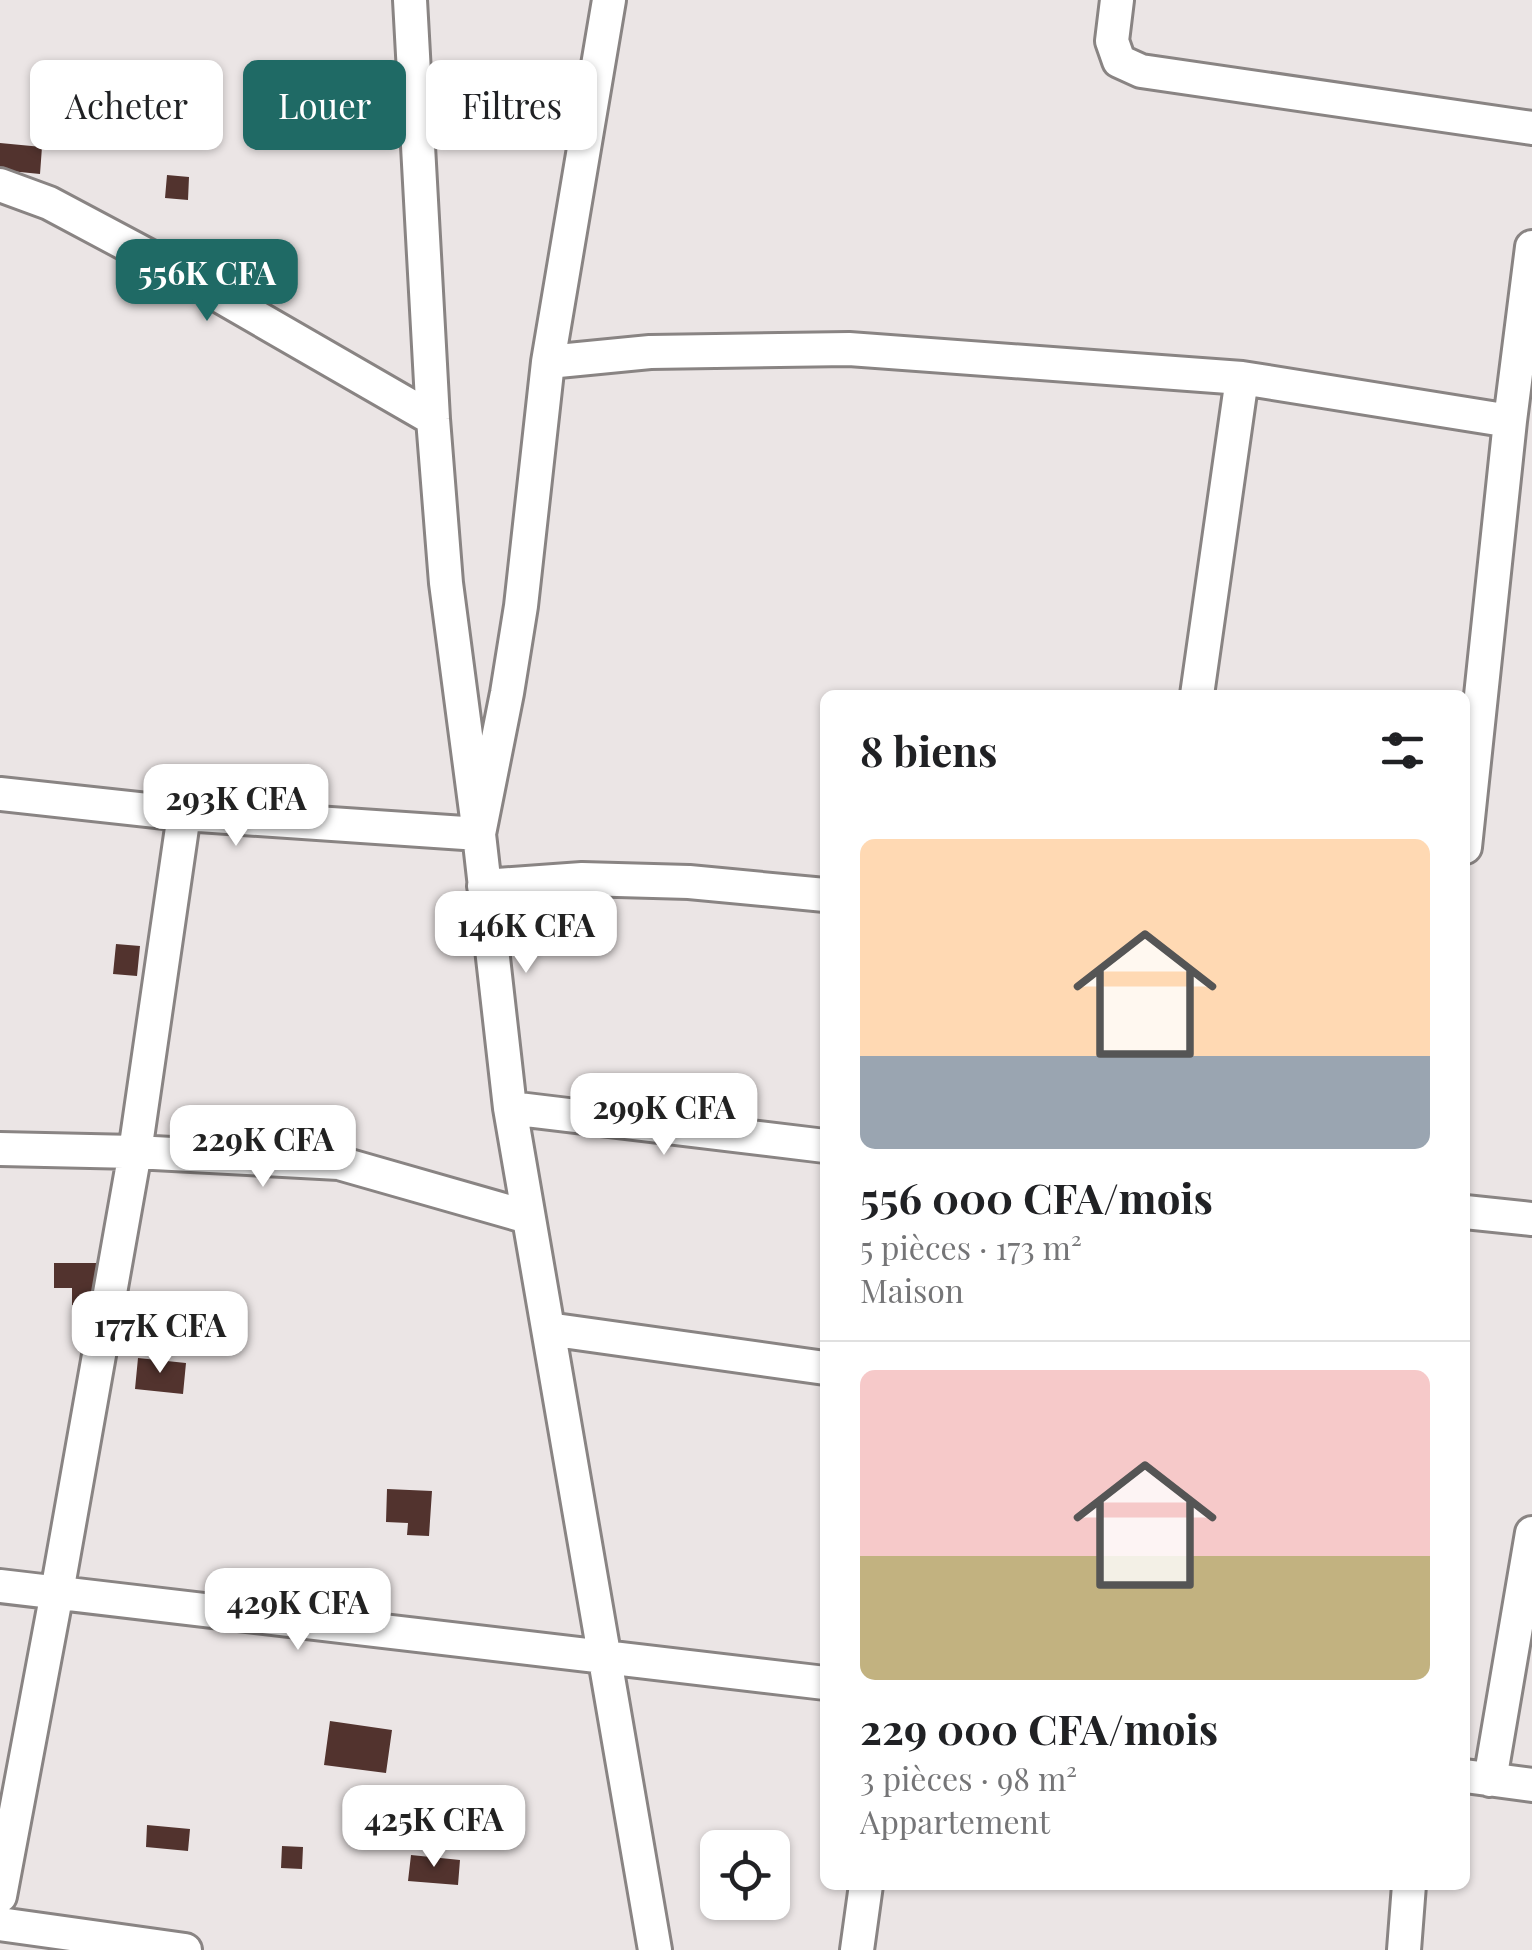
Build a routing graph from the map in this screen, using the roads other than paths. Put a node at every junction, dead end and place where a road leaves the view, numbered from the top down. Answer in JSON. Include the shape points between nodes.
{"nodes":[{"id":1,"x":410,"y":0,"type":"edge"},
{"id":2,"x":609,"y":0,"type":"edge"},
{"id":3,"x":1116,"y":0,"type":"edge"},
{"id":4,"x":1532,"y":128,"type":"edge"},
{"id":5,"x":0,"y":185,"type":"edge"},
{"id":6,"x":1532,"y":247,"type":"edge"},
{"id":7,"x":548,"y":362,"type":"junction"},
{"id":8,"x":1242,"y":378,"type":"junction"},
{"id":9,"x":434,"y":419,"type":"junction"},
{"id":10,"x":1510,"y":421,"type":"junction"},
{"id":11,"x":1198,"y":690,"type":"edge"},
{"id":12,"x":0,"y":794,"type":"edge"},
{"id":13,"x":1470,"y":801,"type":"edge"},
{"id":14,"x":184,"y":814,"type":"junction"},
{"id":15,"x":479,"y":834,"type":"junction"},
{"id":16,"x":484,"y":886,"type":"junction"},
{"id":17,"x":820,"y":895,"type":"edge"},
{"id":18,"x":510,"y":1108,"type":"junction"},
{"id":19,"x":820,"y":1145,"type":"edge"},
{"id":20,"x":0,"y":1149,"type":"edge"},
{"id":21,"x":134,"y":1152,"type":"junction"},
{"id":22,"x":1470,"y":1212,"type":"edge"},
{"id":23,"x":528,"y":1217,"type":"junction"},
{"id":24,"x":1532,"y":1218,"type":"edge"},
{"id":25,"x":548,"y":1329,"type":"junction"},
{"id":26,"x":820,"y":1367,"type":"edge"},
{"id":27,"x":1532,"y":1533,"type":"edge"},
{"id":28,"x":0,"y":1586,"type":"edge"},
{"id":29,"x":57,"y":1592,"type":"junction"},
{"id":30,"x":604,"y":1658,"type":"junction"},
{"id":31,"x":820,"y":1682,"type":"edge"},
{"id":32,"x":1477,"y":1778,"type":"edge"},
{"id":33,"x":1532,"y":1785,"type":"edge"},
{"id":34,"x":865,"y":1890,"type":"edge"},
{"id":35,"x":1409,"y":1890,"type":"edge"},
{"id":36,"x":0,"y":1896,"type":"edge"},
{"id":37,"x":0,"y":1924,"type":"edge"},
{"id":38,"x":185,"y":1950,"type":"edge"},
{"id":39,"x":655,"y":1950,"type":"edge"},
{"id":40,"x":857,"y":1950,"type":"edge"},
{"id":41,"x":1404,"y":1950,"type":"edge"}],
"edges":[{"from":1,"to":9,"type":"street"},
{"from":2,"to":7,"type":"street"},
{"from":3,"to":4,"type":"street","via":[[1112,42],[1119,60],[1141,71]]},
{"from":5,"to":9,"type":"street","via":[[49,203],[173,269]]},
{"from":6,"to":10,"type":"street"},
{"from":7,"to":8,"type":"street","via":[[650,352],[849,349]]},
{"from":7,"to":15,"type":"street","via":[[520,606]]},
{"from":8,"to":10,"type":"street"},
{"from":8,"to":11,"type":"street"},
{"from":9,"to":15,"type":"street","via":[[446,583]]},
{"from":10,"to":13,"type":"street"},
{"from":12,"to":14,"type":"street"},
{"from":14,"to":15,"type":"street"},
{"from":14,"to":21,"type":"street"},
{"from":15,"to":16,"type":"street"},
{"from":16,"to":17,"type":"street","via":[[582,879]]},
{"from":16,"to":18,"type":"street"},
{"from":18,"to":19,"type":"street"},
{"from":18,"to":23,"type":"street"},
{"from":20,"to":21,"type":"street"},
{"from":21,"to":23,"type":"street","via":[[339,1162]]},
{"from":21,"to":29,"type":"street"},
{"from":22,"to":24,"type":"street"},
{"from":23,"to":25,"type":"street"},
{"from":25,"to":26,"type":"street"},
{"from":25,"to":30,"type":"street"},
{"from":27,"to":32,"type":"street"},
{"from":28,"to":29,"type":"street"},
{"from":29,"to":30,"type":"street"},
{"from":29,"to":36,"type":"street"},
{"from":30,"to":31,"type":"street"},
{"from":30,"to":39,"type":"street"},
{"from":32,"to":33,"type":"street"},
{"from":34,"to":40,"type":"street"},
{"from":35,"to":41,"type":"street"},
{"from":37,"to":38,"type":"street"}]}
